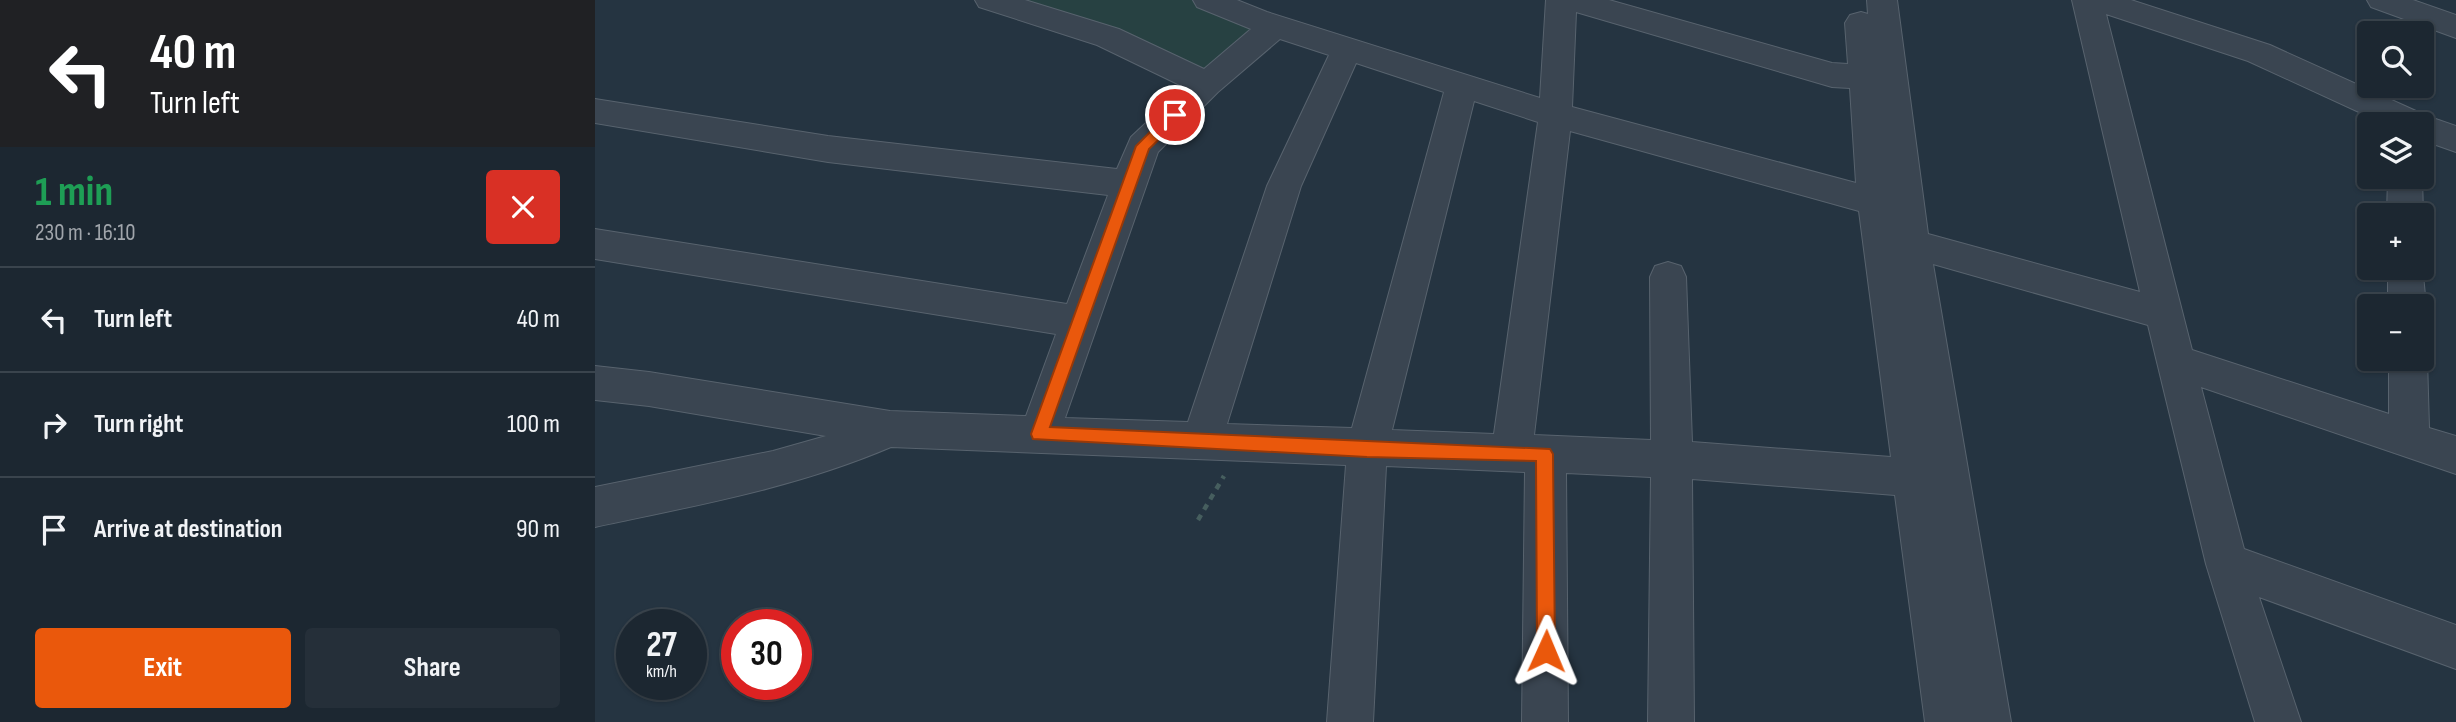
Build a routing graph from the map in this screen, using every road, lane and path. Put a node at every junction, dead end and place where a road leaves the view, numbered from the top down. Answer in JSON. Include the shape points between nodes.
{"nodes":[{"id":1,"x":990,"y":0,"type":"edge"},
{"id":2,"x":1208,"y":0,"type":"edge"},
{"id":3,"x":1561,"y":0,"type":"edge"},
{"id":4,"x":1572,"y":0,"type":"edge"},
{"id":5,"x":1859,"y":0,"type":"edge"},
{"id":6,"x":1882,"y":0,"type":"edge"},
{"id":7,"x":2087,"y":0,"type":"edge"},
{"id":8,"x":2097,"y":0,"type":"edge"},
{"id":9,"x":2382,"y":0,"type":"edge"},
{"id":10,"x":1667,"y":13,"type":"edge"},
{"id":11,"x":1275,"y":26,"type":"junction"},
{"id":12,"x":2456,"y":27,"type":"edge"},
{"id":13,"x":1347,"y":49,"type":"junction"},
{"id":14,"x":1865,"y":77,"type":"junction"},
{"id":15,"x":1207,"y":84,"type":"junction"},
{"id":16,"x":1462,"y":85,"type":"junction"},
{"id":17,"x":595,"y":111,"type":"edge"},
{"id":18,"x":2385,"y":112,"type":"edge"},
{"id":19,"x":1555,"y":115,"type":"junction"},
{"id":20,"x":2434,"y":132,"type":"edge"},
{"id":21,"x":2456,"y":139,"type":"edge"},
{"id":22,"x":1128,"y":184,"type":"junction"},
{"id":23,"x":1898,"y":219,"type":"junction"},
{"id":24,"x":595,"y":244,"type":"edge"},
{"id":25,"x":1668,"y":277,"type":"dead end"},
{"id":26,"x":2164,"y":314,"type":"junction"},
{"id":27,"x":1079,"y":322,"type":"junction"},
{"id":28,"x":2175,"y":361,"type":"junction"},
{"id":29,"x":2408,"y":371,"type":"edge"},
{"id":30,"x":595,"y":383,"type":"edge"},
{"id":31,"x":890,"y":429,"type":"junction"},
{"id":32,"x":1039,"y":434,"type":"junction"},
{"id":33,"x":1202,"y":440,"type":"junction"},
{"id":34,"x":2409,"y":440,"type":"junction"},
{"id":35,"x":1243,"y":442,"type":"junction"},
{"id":36,"x":1367,"y":450,"type":"junction"},
{"id":37,"x":1528,"y":453,"type":"junction"},
{"id":38,"x":2456,"y":455,"type":"edge"},
{"id":39,"x":1672,"y":459,"type":"junction"},
{"id":40,"x":1932,"y":481,"type":"junction"},
{"id":41,"x":595,"y":507,"type":"edge"},
{"id":42,"x":1198,"y":520,"type":"dead end"},
{"id":43,"x":2227,"y":564,"type":"junction"},
{"id":44,"x":2456,"y":647,"type":"edge"},
{"id":45,"x":1350,"y":722,"type":"edge"},
{"id":46,"x":1545,"y":722,"type":"edge"},
{"id":47,"x":1671,"y":722,"type":"edge"},
{"id":48,"x":1948,"y":722,"type":"edge"},
{"id":49,"x":1988,"y":722,"type":"edge"},
{"id":50,"x":2278,"y":722,"type":"edge"}],
"edges":[{"from":1,"to":15,"type":"street","via":[[1108,37]]},
{"from":2,"to":11,"type":"street"},
{"from":3,"to":19,"type":"street"},
{"from":4,"to":10,"type":"street"},
{"from":5,"to":14,"type":"street"},
{"from":6,"to":23,"type":"street"},
{"from":7,"to":26,"type":"street"},
{"from":8,"to":18,"type":"street","via":[[2259,53]]},
{"from":9,"to":12,"type":"street"},
{"from":10,"to":14,"type":"street","via":[[1832,75]]},
{"from":11,"to":13,"type":"street"},
{"from":11,"to":15,"type":"street"},
{"from":13,"to":16,"type":"street"},
{"from":13,"to":33,"type":"street","via":[[1284,186]]},
{"from":14,"to":23,"type":"street"},
{"from":15,"to":22,"type":"street","via":[[1143,146]]},
{"from":16,"to":19,"type":"street"},
{"from":16,"to":36,"type":"street"},
{"from":17,"to":22,"type":"street","via":[[828,149]]},
{"from":19,"to":23,"type":"street"},
{"from":19,"to":37,"type":"street"},
{"from":20,"to":21,"type":"street"},
{"from":22,"to":27,"type":"street"},
{"from":23,"to":26,"type":"street"},
{"from":23,"to":40,"type":"street"},
{"from":23,"to":40,"type":"street"},
{"from":24,"to":27,"type":"street"},
{"from":25,"to":39,"type":"street"},
{"from":26,"to":28,"type":"street"},
{"from":27,"to":32,"type":"street"},
{"from":28,"to":34,"type":"street"},
{"from":28,"to":43,"type":"street"},
{"from":29,"to":34,"type":"street"},
{"from":30,"to":31,"type":"street"},
{"from":31,"to":32,"type":"street"},
{"from":31,"to":41,"type":"street","via":[[773,470]]},
{"from":32,"to":33,"type":"street"},
{"from":33,"to":35,"type":"street"},
{"from":34,"to":38,"type":"street"},
{"from":35,"to":36,"type":"street"},
{"from":35,"to":42,"type":"path"},
{"from":36,"to":37,"type":"street"},
{"from":36,"to":45,"type":"street"},
{"from":37,"to":39,"type":"street"},
{"from":37,"to":46,"type":"street","via":[[1547,603]]},
{"from":39,"to":40,"type":"street"},
{"from":39,"to":47,"type":"street"},
{"from":40,"to":48,"type":"street"},
{"from":40,"to":49,"type":"street"},
{"from":43,"to":44,"type":"street"},
{"from":43,"to":50,"type":"street"}]}
